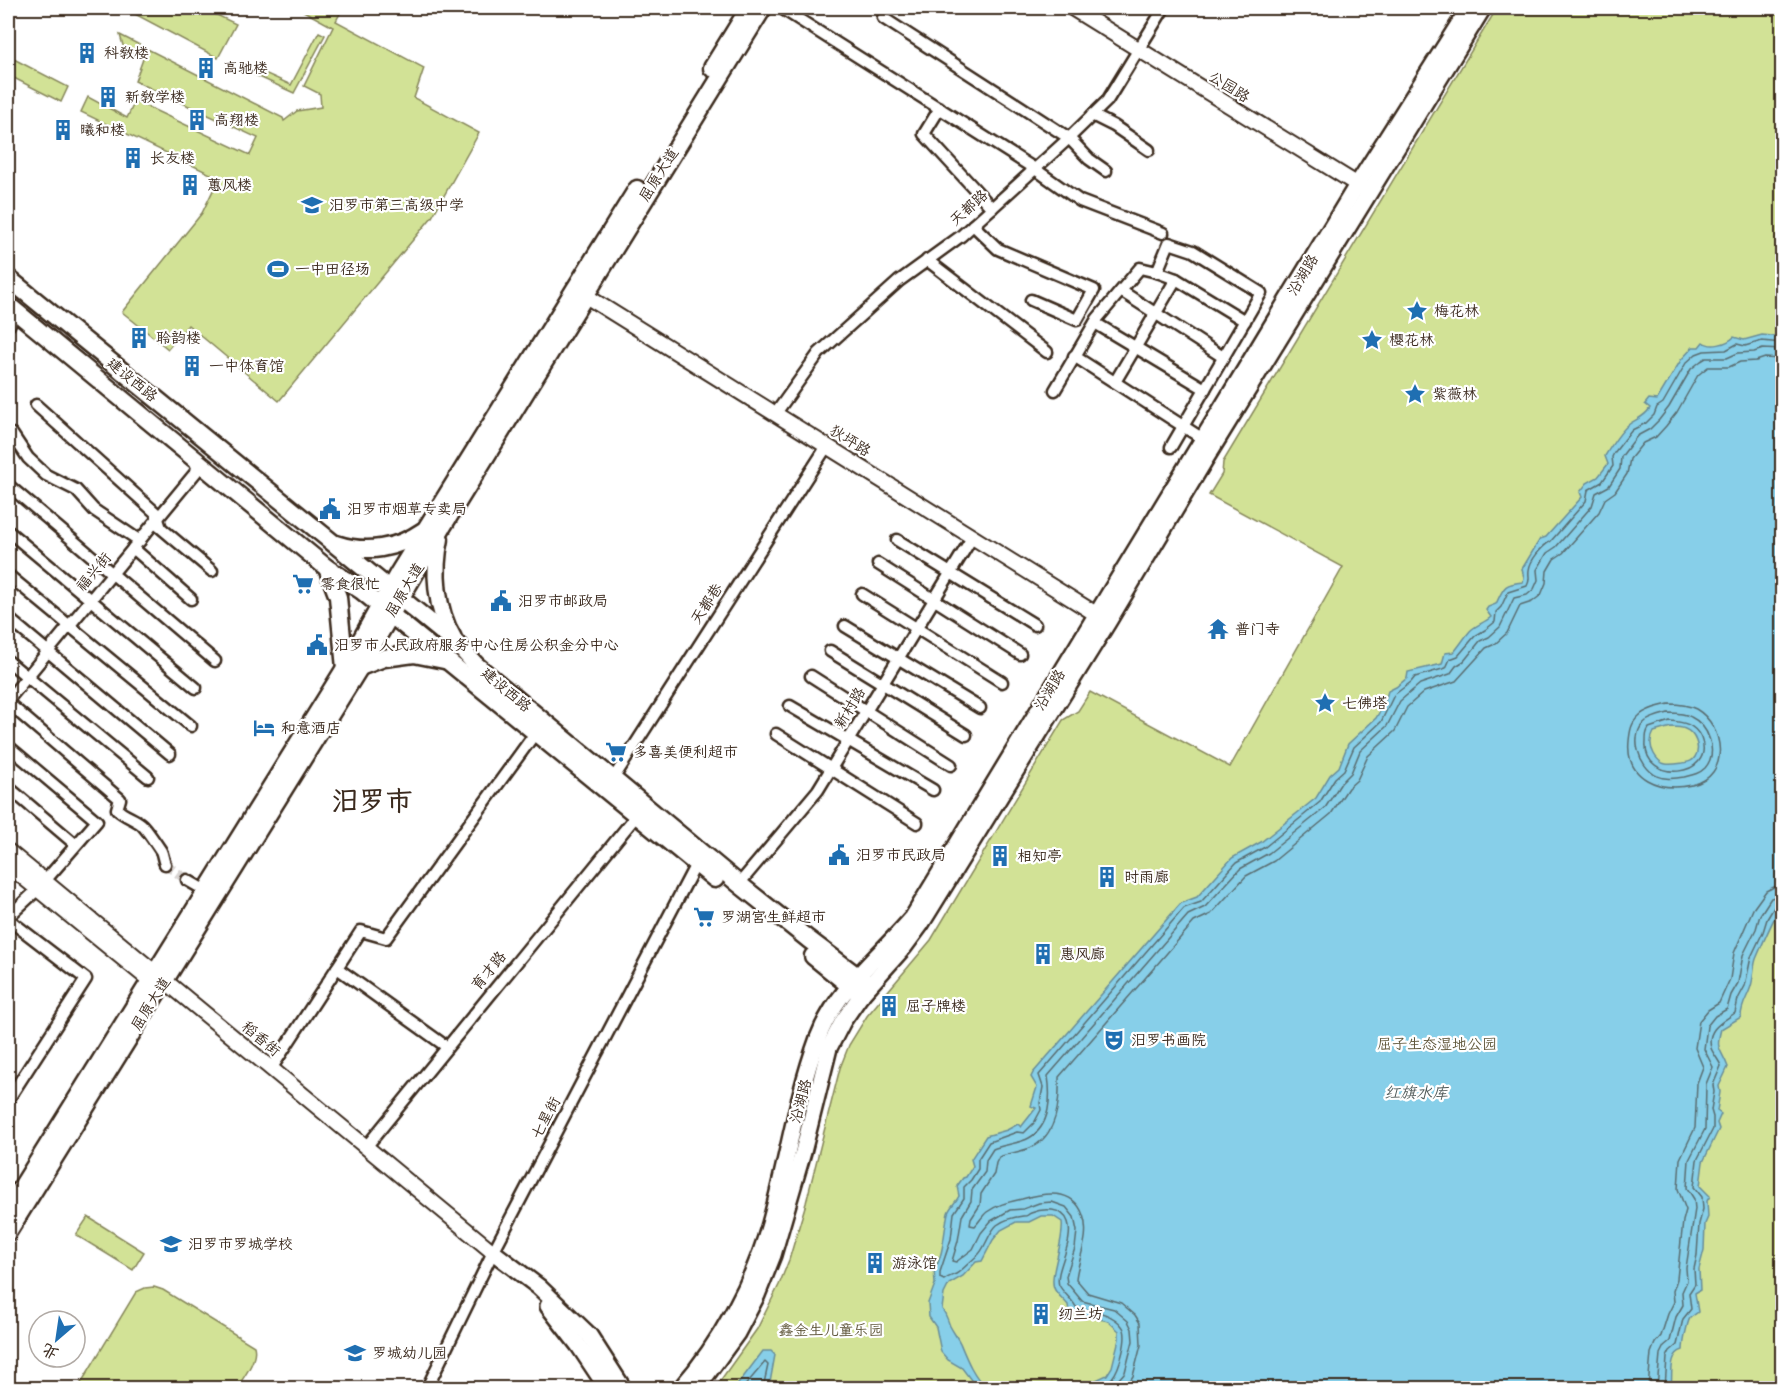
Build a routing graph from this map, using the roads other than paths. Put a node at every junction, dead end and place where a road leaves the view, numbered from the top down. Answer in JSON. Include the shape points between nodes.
{"nodes":[{"id":1,"x":749,"y":8,"type":"edge"},
{"id":2,"x":763,"y":8,"type":"edge"},
{"id":3,"x":781,"y":8,"type":"edge"},
{"id":4,"x":1072,"y":8,"type":"edge"},
{"id":5,"x":1164,"y":8,"type":"edge"},
{"id":6,"x":1469,"y":8,"type":"edge"},
{"id":7,"x":1484,"y":8,"type":"edge"},
{"id":8,"x":884,"y":18,"type":"dead end"},
{"id":9,"x":1139,"y":50,"type":"junction"},
{"id":10,"x":940,"y":108,"type":"junction"},
{"id":11,"x":1092,"y":115,"type":"junction"},
{"id":12,"x":1069,"y":138,"type":"junction"},
{"id":13,"x":1149,"y":150,"type":"dead end"},
{"id":14,"x":1035,"y":169,"type":"junction"},
{"id":15,"x":1106,"y":171,"type":"dead end"},
{"id":16,"x":1364,"y":189,"type":"junction"},
{"id":17,"x":992,"y":208,"type":"junction"},
{"id":18,"x":973,"y":225,"type":"junction"},
{"id":19,"x":1163,"y":234,"type":"dead end"},
{"id":20,"x":927,"y":260,"type":"junction"},
{"id":21,"x":1157,"y":272,"type":"junction"},
{"id":22,"x":8,"y":278,"type":"edge"},
{"id":23,"x":1176,"y":279,"type":"junction"},
{"id":24,"x":1121,"y":291,"type":"junction"},
{"id":25,"x":579,"y":292,"type":"junction"},
{"id":26,"x":1031,"y":300,"type":"dead end"},
{"id":27,"x":9,"y":313,"type":"edge"},
{"id":28,"x":1157,"y":313,"type":"junction"},
{"id":29,"x":1245,"y":321,"type":"junction"},
{"id":30,"x":1095,"y":323,"type":"junction"},
{"id":31,"x":1136,"y":348,"type":"junction"},
{"id":32,"x":1047,"y":352,"type":"dead end"},
{"id":33,"x":1074,"y":356,"type":"junction"},
{"id":34,"x":1223,"y":357,"type":"junction"},
{"id":35,"x":1115,"y":382,"type":"junction"},
{"id":36,"x":1205,"y":389,"type":"junction"},
{"id":37,"x":1055,"y":390,"type":"dead end"},
{"id":38,"x":36,"y":405,"type":"dead end"},
{"id":39,"x":776,"y":413,"type":"junction"},
{"id":40,"x":1184,"y":426,"type":"junction"},
{"id":41,"x":12,"y":434,"type":"dead end"},
{"id":42,"x":1203,"y":439,"type":"junction"},
{"id":43,"x":827,"y":446,"type":"junction"},
{"id":44,"x":1171,"y":447,"type":"dead end"},
{"id":45,"x":198,"y":461,"type":"junction"},
{"id":46,"x":8,"y":485,"type":"edge"},
{"id":47,"x":158,"y":518,"type":"junction"},
{"id":48,"x":435,"y":527,"type":"junction"},
{"id":49,"x":8,"y":531,"type":"edge"},
{"id":50,"x":973,"y":536,"type":"junction"},
{"id":51,"x":897,"y":540,"type":"dead end"},
{"id":52,"x":330,"y":542,"type":"junction"},
{"id":53,"x":137,"y":544,"type":"junction"},
{"id":54,"x":878,"y":564,"type":"dead end"},
{"id":55,"x":327,"y":568,"type":"junction"},
{"id":56,"x":212,"y":571,"type":"dead end"},
{"id":57,"x":950,"y":573,"type":"junction"},
{"id":58,"x":112,"y":574,"type":"junction"},
{"id":59,"x":8,"y":575,"type":"edge"},
{"id":60,"x":862,"y":594,"type":"dead end"},
{"id":61,"x":395,"y":595,"type":"junction"},
{"id":62,"x":191,"y":599,"type":"dead end"},
{"id":63,"x":90,"y":600,"type":"junction"},
{"id":64,"x":934,"y":600,"type":"junction"},
{"id":65,"x":386,"y":610,"type":"junction"},
{"id":66,"x":8,"y":618,"type":"edge"},
{"id":67,"x":1102,"y":618,"type":"junction"},
{"id":68,"x":1035,"y":625,"type":"dead end"},
{"id":69,"x":69,"y":626,"type":"junction"},
{"id":70,"x":845,"y":626,"type":"dead end"},
{"id":71,"x":916,"y":629,"type":"junction"},
{"id":72,"x":457,"y":644,"type":"junction"},
{"id":73,"x":48,"y":651,"type":"junction"},
{"id":74,"x":830,"y":651,"type":"dead end"},
{"id":75,"x":1020,"y":654,"type":"dead end"},
{"id":76,"x":898,"y":658,"type":"junction"},
{"id":77,"x":444,"y":660,"type":"junction"},
{"id":78,"x":8,"y":661,"type":"edge"},
{"id":79,"x":215,"y":661,"type":"dead end"},
{"id":80,"x":353,"y":668,"type":"junction"},
{"id":81,"x":811,"y":676,"type":"dead end"},
{"id":82,"x":27,"y":677,"type":"junction"},
{"id":83,"x":1002,"y":682,"type":"dead end"},
{"id":84,"x":883,"y":684,"type":"junction"},
{"id":85,"x":196,"y":688,"type":"dead end"},
{"id":86,"x":8,"y":702,"type":"edge"},
{"id":87,"x":790,"y":706,"type":"dead end"},
{"id":88,"x":980,"y":708,"type":"dead end"},
{"id":89,"x":866,"y":711,"type":"junction"},
{"id":90,"x":191,"y":726,"type":"dead end"},
{"id":91,"x":536,"y":732,"type":"junction"},
{"id":92,"x":776,"y":734,"type":"dead end"},
{"id":93,"x":966,"y":735,"type":"dead end"},
{"id":94,"x":849,"y":739,"type":"junction"},
{"id":95,"x":8,"y":746,"type":"edge"},
{"id":96,"x":170,"y":754,"type":"dead end"},
{"id":97,"x":951,"y":765,"type":"dead end"},
{"id":98,"x":831,"y":769,"type":"junction"},
{"id":99,"x":148,"y":777,"type":"dead end"},
{"id":100,"x":613,"y":779,"type":"junction"},
{"id":101,"x":8,"y":787,"type":"edge"},
{"id":102,"x":933,"y":790,"type":"dead end"},
{"id":103,"x":636,"y":816,"type":"junction"},
{"id":104,"x":917,"y":823,"type":"dead end"},
{"id":105,"x":75,"y":844,"type":"junction"},
{"id":106,"x":8,"y":851,"type":"edge"},
{"id":107,"x":165,"y":864,"type":"tunnel mouth"},
{"id":108,"x":696,"y":864,"type":"junction"},
{"id":109,"x":8,"y":866,"type":"edge"},
{"id":110,"x":188,"y":880,"type":"tunnel mouth"},
{"id":111,"x":739,"y":884,"type":"junction"},
{"id":112,"x":40,"y":886,"type":"junction"},
{"id":113,"x":206,"y":891,"type":"junction"},
{"id":114,"x":8,"y":918,"type":"edge"},
{"id":115,"x":337,"y":968,"type":"junction"},
{"id":116,"x":158,"y":981,"type":"junction"},
{"id":117,"x":859,"y":985,"type":"junction"},
{"id":118,"x":824,"y":1043,"type":"junction"},
{"id":119,"x":447,"y":1047,"type":"junction"},
{"id":120,"x":271,"y":1069,"type":"junction"},
{"id":121,"x":8,"y":1096,"type":"edge"},
{"id":122,"x":366,"y":1147,"type":"junction"},
{"id":123,"x":8,"y":1209,"type":"edge"},
{"id":124,"x":8,"y":1232,"type":"edge"},
{"id":125,"x":492,"y":1255,"type":"junction"},
{"id":126,"x":428,"y":1389,"type":"edge"},
{"id":127,"x":607,"y":1389,"type":"edge"},
{"id":128,"x":623,"y":1389,"type":"edge"},
{"id":129,"x":681,"y":1389,"type":"edge"},
{"id":130,"x":697,"y":1389,"type":"edge"}],
"edges":[{"from":1,"to":25,"type":"main road","name":"屈原大道"},
{"from":2,"to":25,"type":"main road","name":"屈原大道"},
{"from":3,"to":10,"type":"street"},
{"from":4,"to":9,"type":"street","name":"公园路"},
{"from":5,"to":9,"type":"street","name":"天都路"},
{"from":6,"to":16,"type":"main road","name":"沿湖路"},
{"from":7,"to":16,"type":"main road","name":"沿湖路"},
{"from":8,"to":12,"type":"street"},
{"from":9,"to":11,"type":"street","name":"天都路","via":[[1107,101]]},
{"from":9,"to":16,"type":"street","name":"公园路"},
{"from":10,"to":14,"type":"street"},
{"from":10,"to":17,"type":"street","via":[[924,134]]},
{"from":11,"to":12,"type":"street","name":"天都路"},
{"from":11,"to":13,"type":"street"},
{"from":12,"to":14,"type":"street","name":"天都路"},
{"from":12,"to":15,"type":"street"},
{"from":14,"to":17,"type":"street","name":"天都路"},
{"from":14,"to":19,"type":"street","via":[[1080,201]]},
{"from":16,"to":42,"type":"main road","name":"沿湖路"},
{"from":16,"to":67,"type":"main road","name":"沿湖路","via":[[1212,448]]},
{"from":17,"to":18,"type":"street","name":"天都路"},
{"from":18,"to":20,"type":"street","name":"天都路"},
{"from":18,"to":26,"type":"street","via":[[998,249],[1094,290],[1077,320]]},
{"from":20,"to":32,"type":"street"},
{"from":20,"to":39,"type":"street","name":"天都路","via":[[819,353]]},
{"from":21,"to":23,"type":"street"},
{"from":21,"to":24,"type":"street","via":[[1140,268]]},
{"from":21,"to":29,"type":"street","via":[[1169,243],[1193,251],[1261,293]]},
{"from":22,"to":52,"type":"main road","name":"建设西路"},
{"from":23,"to":28,"type":"street"},
{"from":23,"to":29,"type":"street"},
{"from":24,"to":28,"type":"street"},
{"from":24,"to":30,"type":"street"},
{"from":25,"to":39,"type":"street","name":"狄坪路"},
{"from":25,"to":48,"type":"main road","name":"屈原大道"},
{"from":27,"to":45,"type":"main road","name":"建设西路"},
{"from":28,"to":31,"type":"street"},
{"from":28,"to":34,"type":"street"},
{"from":29,"to":34,"type":"street"},
{"from":30,"to":31,"type":"street"},
{"from":30,"to":33,"type":"street"},
{"from":31,"to":35,"type":"street"},
{"from":31,"to":36,"type":"street"},
{"from":33,"to":35,"type":"street"},
{"from":33,"to":37,"type":"street"},
{"from":34,"to":36,"type":"street"},
{"from":35,"to":40,"type":"street"},
{"from":36,"to":40,"type":"street"},
{"from":38,"to":47,"type":"street"},
{"from":39,"to":43,"type":"street","name":"狄坪路"},
{"from":40,"to":42,"type":"street"},
{"from":40,"to":44,"type":"street"},
{"from":41,"to":53,"type":"street","via":[[28,458],[46,475],[76,490],[94,510]]},
{"from":42,"to":67,"type":"main road","name":"沿湖路"},
{"from":43,"to":50,"type":"street","name":"狄坪路"},
{"from":43,"to":100,"type":"street","name":"天都巷"},
{"from":45,"to":47,"type":"street","name":"福兴街","via":[[196,472]]},
{"from":45,"to":55,"type":"main road","name":"建设西路"},
{"from":46,"to":58,"type":"street"},
{"from":47,"to":53,"type":"street","name":"福兴街"},
{"from":47,"to":56,"type":"street","via":[[161,528]]},
{"from":48,"to":52,"type":"main road","via":[[402,544],[380,548],[352,549]]},
{"from":48,"to":61,"type":"main road","name":"屈原大道"},
{"from":48,"to":72,"type":"main road","via":[[436,572],[443,616]]},
{"from":49,"to":63,"type":"street"},
{"from":50,"to":57,"type":"street","name":"新村路"},
{"from":50,"to":67,"type":"street","name":"狄坪路"},
{"from":51,"to":57,"type":"street"},
{"from":52,"to":61,"type":"main road","name":"建设西路"},
{"from":53,"to":58,"type":"street","name":"福兴街"},
{"from":53,"to":62,"type":"street"},
{"from":54,"to":64,"type":"street"},
{"from":55,"to":65,"type":"main road","name":"建设西路"},
{"from":55,"to":80,"type":"main road","via":[[339,597]]},
{"from":57,"to":64,"type":"street","name":"新村路"},
{"from":57,"to":68,"type":"street"},
{"from":58,"to":63,"type":"street","name":"福兴街"},
{"from":58,"to":79,"type":"street"},
{"from":59,"to":69,"type":"street"},
{"from":60,"to":71,"type":"street"},
{"from":61,"to":65,"type":"main road","name":"屈原大道"},
{"from":61,"to":72,"type":"main road","name":"建设西路"},
{"from":63,"to":69,"type":"street","name":"福兴街"},
{"from":63,"to":85,"type":"street"},
{"from":64,"to":71,"type":"street","name":"新村路"},
{"from":64,"to":75,"type":"street"},
{"from":65,"to":77,"type":"main road","name":"建设西路"},
{"from":65,"to":80,"type":"main road","name":"屈原大道"},
{"from":66,"to":73,"type":"street"},
{"from":67,"to":117,"type":"main road","name":"沿湖路","via":[[921,924],[904,947]]},
{"from":69,"to":73,"type":"street","name":"福兴街"},
{"from":69,"to":90,"type":"street"},
{"from":70,"to":76,"type":"street"},
{"from":71,"to":76,"type":"street","name":"新村路"},
{"from":71,"to":83,"type":"street"},
{"from":72,"to":100,"type":"main road","name":"建设西路","via":[[476,665]]},
{"from":73,"to":82,"type":"street","name":"福兴街"},
{"from":73,"to":96,"type":"street"},
{"from":74,"to":84,"type":"street"},
{"from":76,"to":84,"type":"street","name":"新村路"},
{"from":76,"to":88,"type":"street"},
{"from":77,"to":80,"type":"main road","via":[[414,654]]},
{"from":77,"to":91,"type":"main road","name":"建设西路"},
{"from":78,"to":82,"type":"street"},
{"from":80,"to":113,"type":"main road","name":"屈原大道"},
{"from":80,"to":116,"type":"main road","name":"屈原大道"},
{"from":81,"to":89,"type":"street"},
{"from":82,"to":86,"type":"street","name":"福兴街"},
{"from":82,"to":99,"type":"street"},
{"from":84,"to":89,"type":"street","name":"新村路"},
{"from":84,"to":93,"type":"street"},
{"from":86,"to":107,"type":"street","via":[[120,799],[117,808],[121,814],[143,825]]},
{"from":87,"to":94,"type":"street"},
{"from":89,"to":94,"type":"street","name":"新村路"},
{"from":89,"to":97,"type":"street"},
{"from":91,"to":103,"type":"main road","name":"建设西路"},
{"from":91,"to":115,"type":"street","via":[[386,938],[361,931]]},
{"from":92,"to":98,"type":"street"},
{"from":94,"to":98,"type":"street","name":"新村路"},
{"from":94,"to":102,"type":"street"},
{"from":95,"to":105,"type":"street","via":[[97,821]]},
{"from":98,"to":104,"type":"street"},
{"from":98,"to":111,"type":"street","name":"新村路"},
{"from":100,"to":111,"type":"main road","name":"建设西路"},
{"from":101,"to":105,"type":"street"},
{"from":103,"to":108,"type":"main road","name":"建设西路"},
{"from":103,"to":119,"type":"street","name":"育才路"},
{"from":105,"to":112,"type":"street"},
{"from":106,"to":112,"type":"street","name":"稻香街"},
{"from":108,"to":117,"type":"main road","name":"建设西路"},
{"from":108,"to":125,"type":"street","name":"七星街"},
{"from":109,"to":112,"type":"street"},
{"from":110,"to":113,"type":"street"},
{"from":111,"to":117,"type":"main road","name":"建设西路"},
{"from":112,"to":114,"type":"street"},
{"from":112,"to":116,"type":"street","name":"稻香街"},
{"from":113,"to":116,"type":"main road","name":"屈原大道"},
{"from":114,"to":121,"type":"street","via":[[86,979]]},
{"from":115,"to":119,"type":"street"},
{"from":115,"to":120,"type":"street"},
{"from":116,"to":120,"type":"street","name":"稻香街"},
{"from":116,"to":123,"type":"main road","name":"屈原大道"},
{"from":116,"to":124,"type":"main road","name":"屈原大道"},
{"from":116,"to":125,"type":"street"},
{"from":117,"to":118,"type":"main road","name":"沿湖路","via":[[840,996]]},
{"from":118,"to":129,"type":"main road","name":"沿湖路","via":[[756,1265],[713,1345]]},
{"from":118,"to":130,"type":"main road","name":"沿湖路","via":[[803,1152],[773,1255],[736,1333]]},
{"from":119,"to":122,"type":"street","name":"育才路"},
{"from":120,"to":122,"type":"street","name":"稻香街"},
{"from":122,"to":125,"type":"street","name":"稻香街"},
{"from":125,"to":126,"type":"street","name":"七星街"},
{"from":125,"to":127,"type":"main road","via":[[548,1306]]},
{"from":125,"to":128,"type":"main road","via":[[539,1287],[589,1335]]}]}
